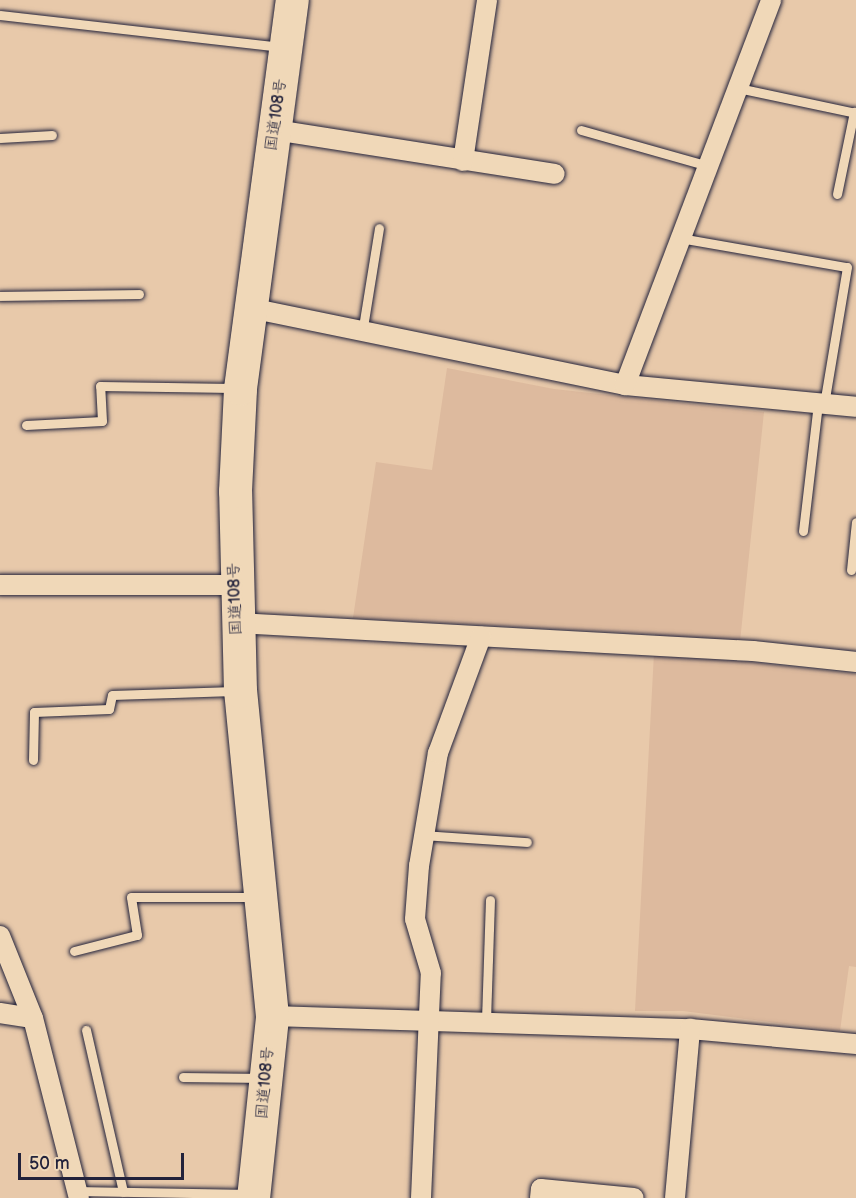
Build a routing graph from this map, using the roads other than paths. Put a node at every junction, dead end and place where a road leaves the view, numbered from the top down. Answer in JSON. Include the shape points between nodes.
{"nodes":[{"id":1,"x":292,"y":0,"type":"edge"},
{"id":2,"x":487,"y":0,"type":"edge"},
{"id":3,"x":771,"y":0,"type":"edge"},
{"id":4,"x":0,"y":15,"type":"edge"},
{"id":5,"x":286,"y":47,"type":"junction"},
{"id":6,"x":738,"y":87,"type":"junction"},
{"id":7,"x":855,"y":112,"type":"edge"},
{"id":8,"x":275,"y":130,"type":"junction"},
{"id":9,"x":581,"y":130,"type":"dead end"},
{"id":10,"x":52,"y":135,"type":"dead end"},
{"id":11,"x":0,"y":138,"type":"edge"},
{"id":12,"x":463,"y":161,"type":"junction"},
{"id":13,"x":708,"y":166,"type":"junction"},
{"id":14,"x":555,"y":174,"type":"dead end"},
{"id":15,"x":837,"y":194,"type":"dead end"},
{"id":16,"x":379,"y":228,"type":"dead end"},
{"id":17,"x":680,"y":238,"type":"junction"},
{"id":18,"x":140,"y":294,"type":"dead end"},
{"id":19,"x":0,"y":296,"type":"edge"},
{"id":20,"x":250,"y":309,"type":"junction"},
{"id":21,"x":363,"y":327,"type":"junction"},
{"id":22,"x":625,"y":385,"type":"junction"},
{"id":23,"x":240,"y":388,"type":"junction"},
{"id":24,"x":821,"y":404,"type":"junction"},
{"id":25,"x":856,"y":407,"type":"edge"},
{"id":26,"x":26,"y":425,"type":"dead end"},
{"id":27,"x":856,"y":522,"type":"edge"},
{"id":28,"x":803,"y":531,"type":"dead end"},
{"id":29,"x":851,"y":570,"type":"dead end"},
{"id":30,"x":0,"y":585,"type":"edge"},
{"id":31,"x":234,"y":585,"type":"junction"},
{"id":32,"x":237,"y":623,"type":"junction"},
{"id":33,"x":481,"y":637,"type":"junction"},
{"id":34,"x":856,"y":662,"type":"edge"},
{"id":35,"x":240,"y":691,"type":"junction"},
{"id":36,"x":33,"y":760,"type":"dead end"},
{"id":37,"x":423,"y":835,"type":"junction"},
{"id":38,"x":527,"y":842,"type":"dead end"},
{"id":39,"x":261,"y":897,"type":"junction"},
{"id":40,"x":490,"y":900,"type":"dead end"},
{"id":41,"x":0,"y":936,"type":"edge"},
{"id":42,"x":74,"y":951,"type":"dead end"},
{"id":43,"x":0,"y":1012,"type":"edge"},
{"id":44,"x":272,"y":1016,"type":"junction"},
{"id":45,"x":33,"y":1018,"type":"junction"},
{"id":46,"x":427,"y":1018,"type":"junction"},
{"id":47,"x":486,"y":1020,"type":"junction"},
{"id":48,"x":690,"y":1029,"type":"junction"},
{"id":49,"x":86,"y":1030,"type":"dead end"},
{"id":50,"x":856,"y":1044,"type":"edge"},
{"id":51,"x":183,"y":1077,"type":"dead end"},
{"id":52,"x":268,"y":1078,"type":"junction"},
{"id":53,"x":123,"y":1192,"type":"junction"},
{"id":54,"x":79,"y":1194,"type":"edge"},
{"id":55,"x":253,"y":1196,"type":"edge"},
{"id":56,"x":421,"y":1198,"type":"edge"},
{"id":57,"x":540,"y":1198,"type":"edge"},
{"id":58,"x":634,"y":1198,"type":"edge"},
{"id":59,"x":675,"y":1198,"type":"edge"}],
"edges":[{"from":1,"to":5,"type":"highway","name":"国道108号"},
{"from":2,"to":12,"type":"street"},
{"from":3,"to":6,"type":"street"},
{"from":4,"to":5,"type":"lane"},
{"from":5,"to":8,"type":"highway","name":"国道108号"},
{"from":6,"to":7,"type":"lane"},
{"from":6,"to":13,"type":"street"},
{"from":7,"to":15,"type":"lane"},
{"from":8,"to":12,"type":"street"},
{"from":8,"to":20,"type":"highway","name":"国道108号"},
{"from":9,"to":13,"type":"lane"},
{"from":10,"to":11,"type":"lane"},
{"from":12,"to":14,"type":"street"},
{"from":13,"to":17,"type":"street"},
{"from":16,"to":21,"type":"lane"},
{"from":17,"to":22,"type":"street"},
{"from":17,"to":24,"type":"lane","via":[[847,267]]},
{"from":18,"to":19,"type":"lane"},
{"from":20,"to":21,"type":"street"},
{"from":20,"to":23,"type":"highway","name":"国道108号"},
{"from":21,"to":22,"type":"street"},
{"from":22,"to":24,"type":"street"},
{"from":23,"to":26,"type":"lane","via":[[100,387],[102,421]]},
{"from":23,"to":31,"type":"highway","name":"国道108号"},
{"from":24,"to":25,"type":"street"},
{"from":24,"to":28,"type":"lane"},
{"from":27,"to":29,"type":"lane"},
{"from":30,"to":31,"type":"street"},
{"from":31,"to":32,"type":"highway","name":"国道108号"},
{"from":32,"to":33,"type":"street"},
{"from":32,"to":35,"type":"highway","name":"国道108号"},
{"from":33,"to":34,"type":"street","via":[[753,651]]},
{"from":33,"to":37,"type":"street","via":[[438,753]]},
{"from":35,"to":36,"type":"lane","via":[[112,695],[109,709],[34,712]]},
{"from":35,"to":39,"type":"highway","name":"国道108号"},
{"from":37,"to":38,"type":"lane"},
{"from":37,"to":46,"type":"street","via":[[415,919],[431,973]]},
{"from":39,"to":42,"type":"lane","via":[[131,897],[137,936]]},
{"from":39,"to":44,"type":"highway","name":"国道108号"},
{"from":40,"to":47,"type":"lane"},
{"from":41,"to":45,"type":"street"},
{"from":43,"to":45,"type":"street"},
{"from":44,"to":46,"type":"street"},
{"from":44,"to":52,"type":"highway","name":"国道108号"},
{"from":45,"to":54,"type":"street"},
{"from":46,"to":47,"type":"street"},
{"from":46,"to":56,"type":"street"},
{"from":47,"to":48,"type":"street"},
{"from":48,"to":50,"type":"street"},
{"from":48,"to":59,"type":"street"},
{"from":49,"to":53,"type":"lane"},
{"from":51,"to":52,"type":"lane"},
{"from":52,"to":55,"type":"highway","name":"国道108号"},
{"from":53,"to":54,"type":"lane"},
{"from":53,"to":55,"type":"lane"},
{"from":57,"to":58,"type":"street","via":[[541,1189]]}]}
